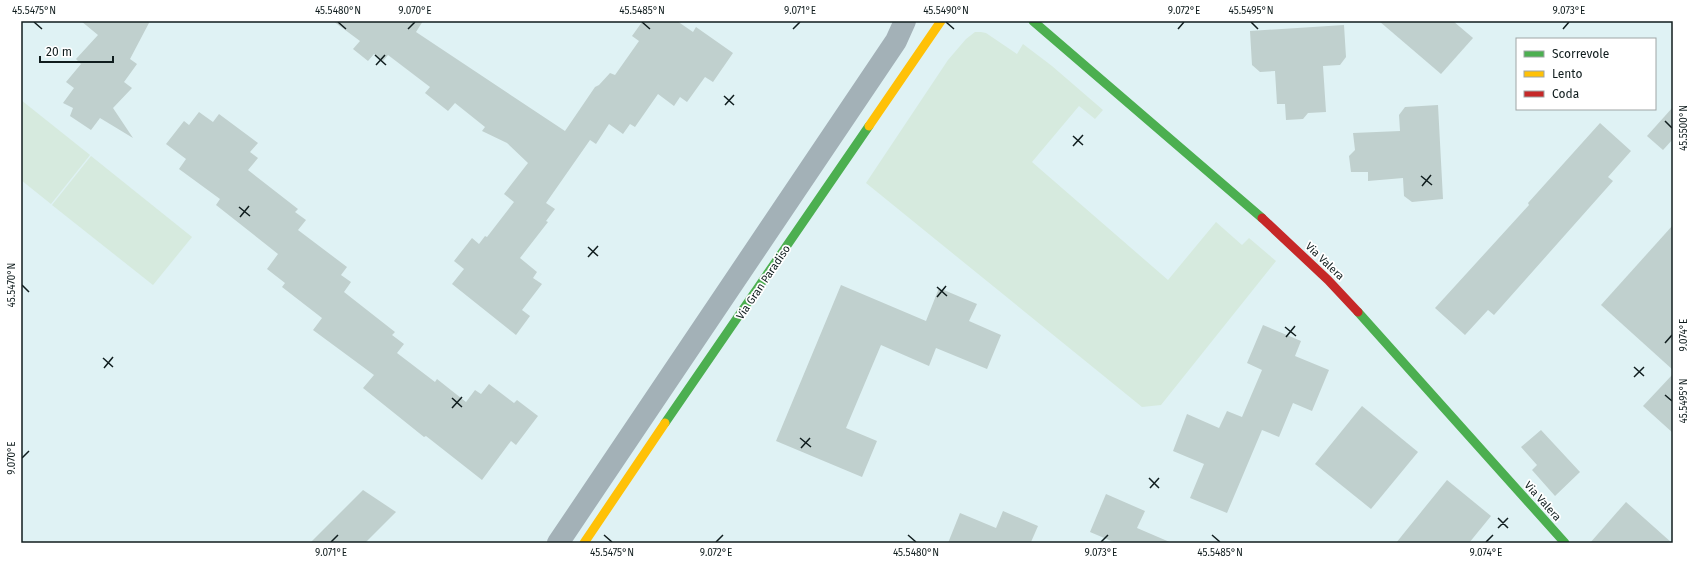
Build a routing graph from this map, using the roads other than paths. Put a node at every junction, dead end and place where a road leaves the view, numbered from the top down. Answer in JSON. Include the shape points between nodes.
{"nodes":[{"id":1,"x":905,"y":21,"type":"edge"},
{"id":2,"x":941,"y":21,"type":"edge"},
{"id":3,"x":1036,"y":22,"type":"edge"},
{"id":4,"x":558,"y":543,"type":"edge"},
{"id":5,"x":584,"y":543,"type":"edge"},
{"id":6,"x":1565,"y":543,"type":"edge"}],
"edges":[{"from":1,"to":4,"type":"street","via":[[896,41]]},
{"from":2,"to":5,"type":"street","name":"Via Gran Paradiso"},
{"from":3,"to":6,"type":"street","name":"Via Valera","via":[[1265,221],[1328,280]]}]}
